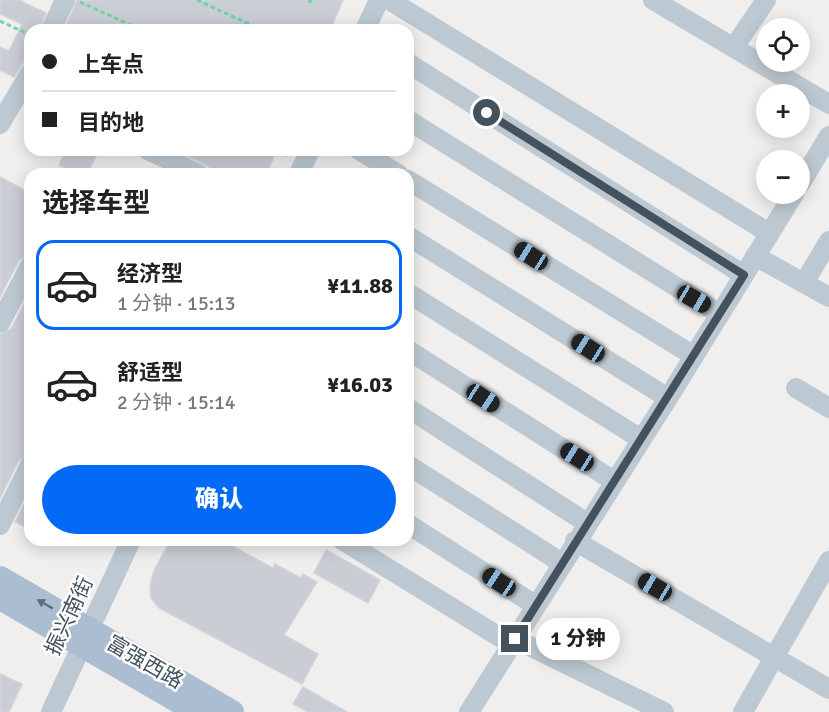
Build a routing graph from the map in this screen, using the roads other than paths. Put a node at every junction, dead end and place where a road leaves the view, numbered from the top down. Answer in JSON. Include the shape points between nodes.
{"nodes":[{"id":1,"x":65,"y":0,"type":"edge"},
{"id":2,"x":379,"y":0,"type":"edge"},
{"id":3,"x":389,"y":0,"type":"edge"},
{"id":4,"x":653,"y":0,"type":"edge"},
{"id":5,"x":766,"y":0,"type":"edge"},
{"id":6,"x":54,"y":24,"type":"edge"},
{"id":7,"x":368,"y":24,"type":"edge"},
{"id":8,"x":734,"y":47,"type":"junction"},
{"id":9,"x":414,"y":67,"type":"edge"},
{"id":10,"x":24,"y":89,"type":"edge"},
{"id":11,"x":829,"y":104,"type":"edge"},
{"id":12,"x":0,"y":124,"type":"edge"},
{"id":13,"x":414,"y":124,"type":"edge"},
{"id":14,"x":829,"y":136,"type":"edge"},
{"id":15,"x":160,"y":156,"type":"edge"},
{"id":16,"x":368,"y":156,"type":"edge"},
{"id":17,"x":810,"y":167,"type":"edge"},
{"id":18,"x":186,"y":168,"type":"edge"},
{"id":19,"x":388,"y":168,"type":"edge"},
{"id":20,"x":414,"y":184,"type":"edge"},
{"id":21,"x":788,"y":204,"type":"edge"},
{"id":22,"x":769,"y":233,"type":"junction"},
{"id":23,"x":414,"y":240,"type":"edge"},
{"id":24,"x":829,"y":241,"type":"edge"},
{"id":25,"x":756,"y":256,"type":"junction"},
{"id":26,"x":744,"y":275,"type":"junction"},
{"id":27,"x":24,"y":277,"type":"edge"},
{"id":28,"x":804,"y":283,"type":"junction"},
{"id":29,"x":414,"y":297,"type":"edge"},
{"id":30,"x":829,"y":297,"type":"edge"},
{"id":31,"x":720,"y":314,"type":"junction"},
{"id":32,"x":0,"y":323,"type":"edge"},
{"id":33,"x":414,"y":354,"type":"edge"},
{"id":34,"x":694,"y":356,"type":"junction"},
{"id":35,"x":796,"y":388,"type":"dead end"},
{"id":36,"x":668,"y":398,"type":"junction"},
{"id":37,"x":829,"y":408,"type":"edge"},
{"id":38,"x":414,"y":412,"type":"edge"},
{"id":39,"x":641,"y":439,"type":"junction"},
{"id":40,"x":414,"y":469,"type":"edge"},
{"id":41,"x":24,"y":477,"type":"edge"},
{"id":42,"x":614,"y":481,"type":"junction"},
{"id":43,"x":587,"y":523,"type":"junction"},
{"id":44,"x":0,"y":525,"type":"edge"},
{"id":45,"x":414,"y":528,"type":"edge"},
{"id":46,"x":575,"y":541,"type":"junction"},
{"id":47,"x":128,"y":546,"type":"edge"},
{"id":48,"x":352,"y":546,"type":"edge"},
{"id":49,"x":829,"y":561,"type":"edge"},
{"id":50,"x":562,"y":563,"type":"junction"},
{"id":51,"x":0,"y":578,"type":"edge"},
{"id":52,"x":0,"y":598,"type":"edge"},
{"id":53,"x":535,"y":605,"type":"junction"},
{"id":54,"x":86,"y":638,"type":"junction"},
{"id":55,"x":513,"y":641,"type":"junction"},
{"id":56,"x":774,"y":657,"type":"junction"},
{"id":57,"x":829,"y":689,"type":"edge"},
{"id":58,"x":51,"y":712,"type":"edge"},
{"id":59,"x":197,"y":712,"type":"edge"},
{"id":60,"x":232,"y":712,"type":"edge"},
{"id":61,"x":469,"y":712,"type":"edge"},
{"id":62,"x":664,"y":712,"type":"edge"},
{"id":63,"x":743,"y":712,"type":"edge"}],
"edges":[{"from":1,"to":6,"type":"street"},
{"from":2,"to":7,"type":"street"},
{"from":3,"to":22,"type":"street"},
{"from":4,"to":8,"type":"street"},
{"from":5,"to":8,"type":"street"},
{"from":8,"to":11,"type":"street"},
{"from":9,"to":26,"type":"street"},
{"from":10,"to":12,"type":"street"},
{"from":13,"to":31,"type":"street"},
{"from":14,"to":17,"type":"street"},
{"from":15,"to":18,"type":"street"},
{"from":16,"to":19,"type":"street"},
{"from":20,"to":34,"type":"street"},
{"from":21,"to":22,"type":"street"},
{"from":22,"to":25,"type":"street"},
{"from":23,"to":36,"type":"street"},
{"from":24,"to":28,"type":"street"},
{"from":25,"to":26,"type":"street"},
{"from":25,"to":28,"type":"street"},
{"from":26,"to":31,"type":"street"},
{"from":27,"to":32,"type":"street"},
{"from":28,"to":30,"type":"street"},
{"from":29,"to":39,"type":"street"},
{"from":31,"to":34,"type":"street"},
{"from":33,"to":42,"type":"street"},
{"from":34,"to":36,"type":"street"},
{"from":35,"to":37,"type":"street"},
{"from":36,"to":39,"type":"street"},
{"from":38,"to":43,"type":"street"},
{"from":39,"to":42,"type":"street"},
{"from":40,"to":50,"type":"street"},
{"from":41,"to":44,"type":"street"},
{"from":42,"to":43,"type":"street"},
{"from":43,"to":46,"type":"street"},
{"from":45,"to":53,"type":"street"},
{"from":46,"to":50,"type":"street"},
{"from":46,"to":56,"type":"street"},
{"from":47,"to":54,"type":"street","name":"振兴南街"},
{"from":48,"to":55,"type":"street"},
{"from":49,"to":56,"type":"street"},
{"from":50,"to":53,"type":"street"},
{"from":54,"to":51,"type":"main road","one_way":true},
{"from":52,"to":54,"type":"main road"},
{"from":53,"to":55,"type":"street"},
{"from":54,"to":58,"type":"street","name":"振兴南街"},
{"from":54,"to":59,"type":"main road","name":"富强西路"},
{"from":54,"to":60,"type":"main road","name":"富强西路"},
{"from":55,"to":61,"type":"street"},
{"from":55,"to":62,"type":"street"},
{"from":56,"to":57,"type":"street"},
{"from":56,"to":63,"type":"street"}]}
